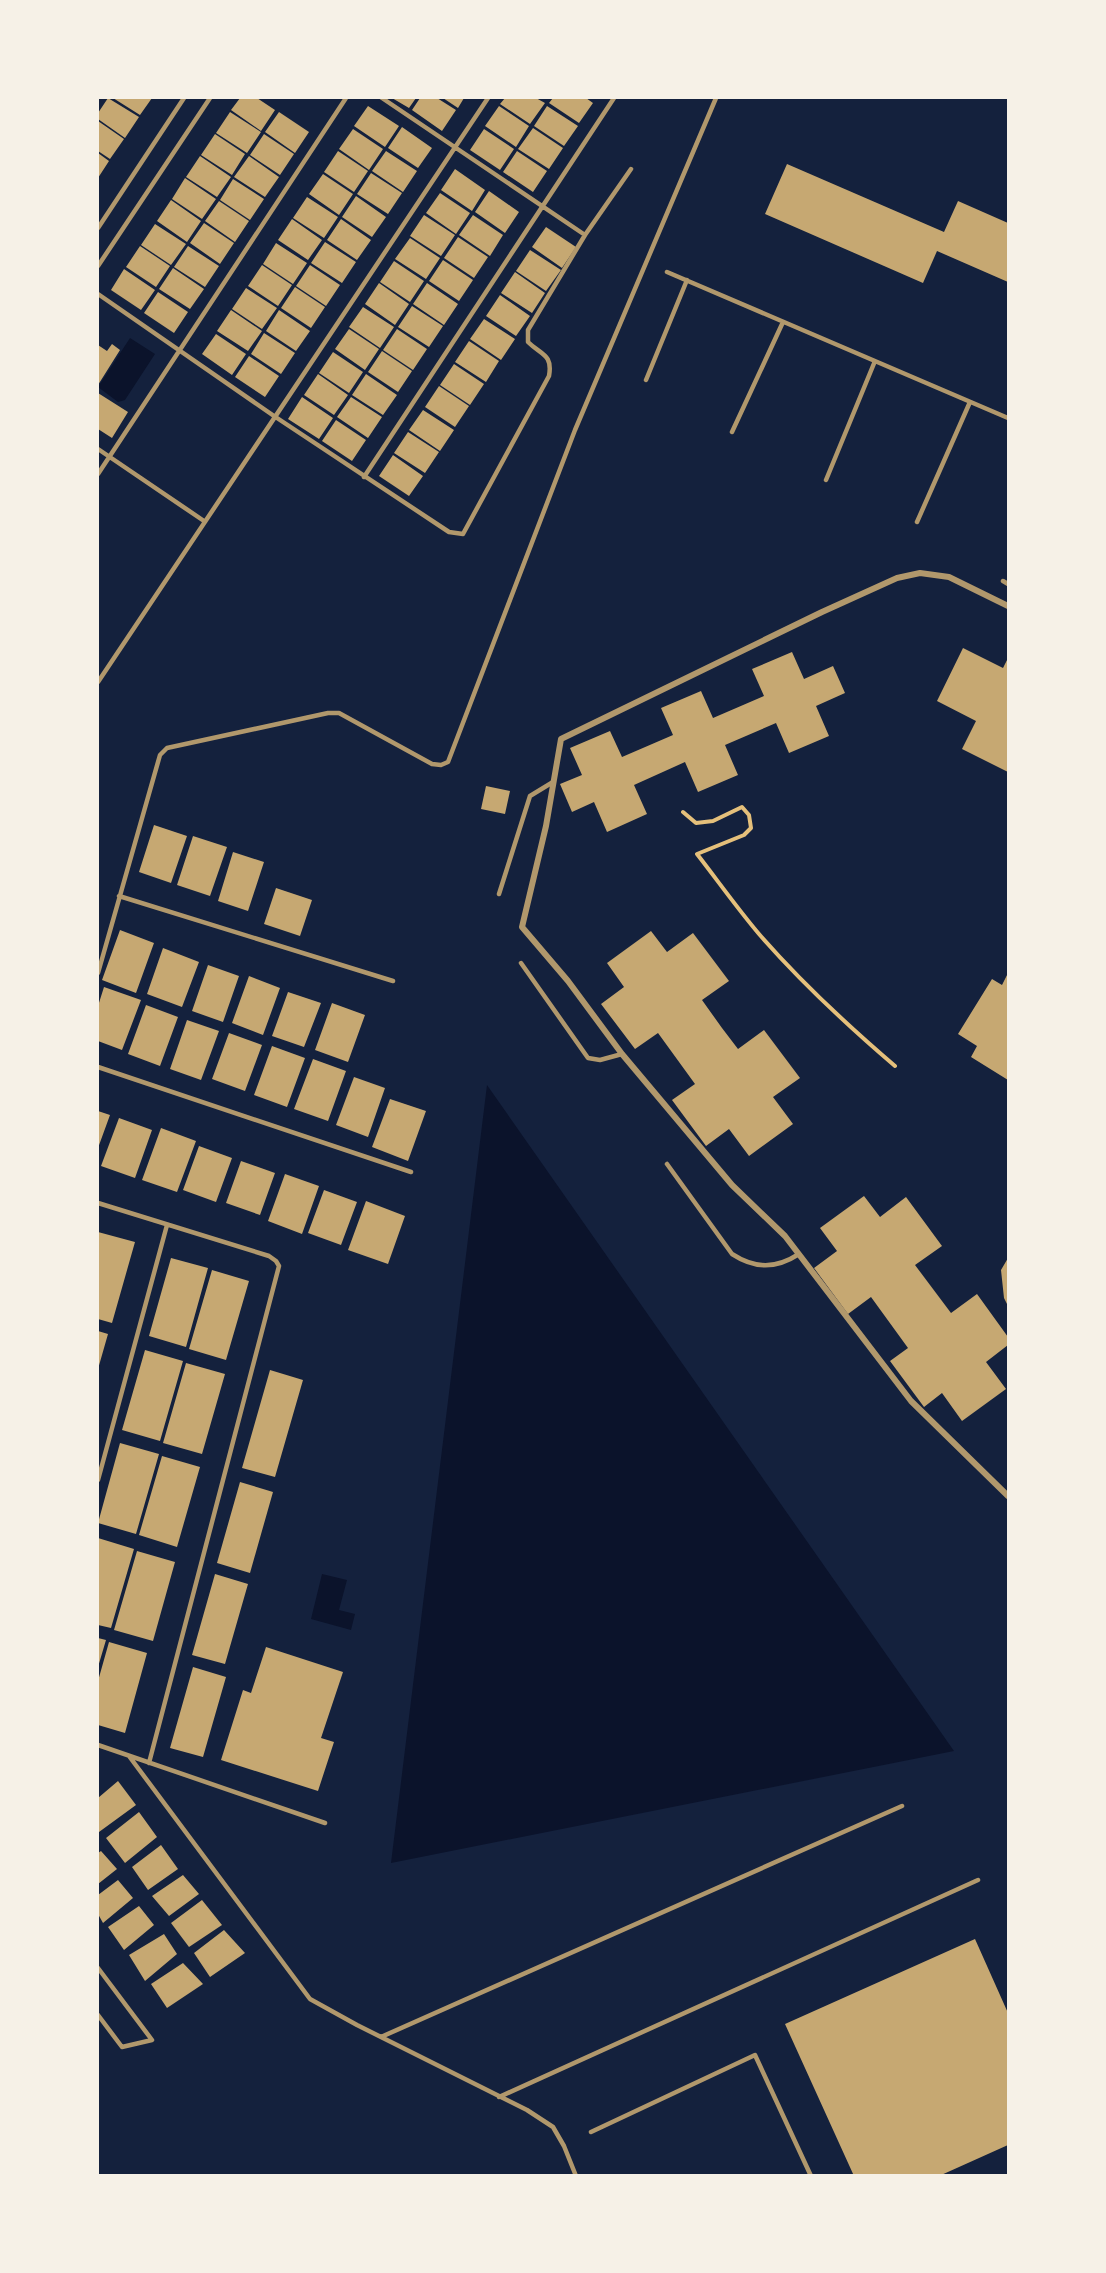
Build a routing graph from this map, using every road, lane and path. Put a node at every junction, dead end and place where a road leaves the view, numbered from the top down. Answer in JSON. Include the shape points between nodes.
{"nodes":[{"id":1,"x":184,"y":98,"type":"edge"},
{"id":2,"x":210,"y":98,"type":"edge"},
{"id":3,"x":346,"y":98,"type":"edge"},
{"id":4,"x":382,"y":98,"type":"edge"},
{"id":5,"x":488,"y":98,"type":"edge"},
{"id":6,"x":614,"y":98,"type":"edge"},
{"id":7,"x":716,"y":98,"type":"edge"},
{"id":8,"x":455,"y":148,"type":"junction"},
{"id":9,"x":631,"y":169,"type":"dead end"},
{"id":10,"x":543,"y":206,"type":"junction"},
{"id":11,"x":98,"y":228,"type":"edge"},
{"id":12,"x":585,"y":235,"type":"junction"},
{"id":13,"x":98,"y":266,"type":"edge"},
{"id":14,"x":667,"y":272,"type":"dead end"},
{"id":15,"x":687,"y":280,"type":"junction"},
{"id":16,"x":98,"y":294,"type":"edge"},
{"id":17,"x":783,"y":322,"type":"junction"},
{"id":18,"x":180,"y":350,"type":"junction"},
{"id":19,"x":875,"y":361,"type":"junction"},
{"id":20,"x":646,"y":380,"type":"dead end"},
{"id":21,"x":970,"y":402,"type":"junction"},
{"id":22,"x":274,"y":416,"type":"junction"},
{"id":23,"x":1008,"y":418,"type":"edge"},
{"id":24,"x":732,"y":432,"type":"dead end"},
{"id":25,"x":98,"y":449,"type":"edge"},
{"id":26,"x":109,"y":456,"type":"junction"},
{"id":27,"x":98,"y":474,"type":"edge"},
{"id":28,"x":364,"y":477,"type":"junction"},
{"id":29,"x":826,"y":480,"type":"dead end"},
{"id":30,"x":204,"y":521,"type":"junction"},
{"id":31,"x":917,"y":522,"type":"dead end"},
{"id":32,"x":1003,"y":581,"type":"dead end"},
{"id":33,"x":1008,"y":584,"type":"edge"},
{"id":34,"x":1008,"y":606,"type":"edge"},
{"id":35,"x":98,"y":681,"type":"edge"},
{"id":36,"x":553,"y":782,"type":"junction"},
{"id":37,"x":683,"y":812,"type":"dead end"},
{"id":38,"x":500,"y":894,"type":"dead end"},
{"id":39,"x":119,"y":896,"type":"junction"},
{"id":40,"x":521,"y":963,"type":"dead end"},
{"id":41,"x":98,"y":973,"type":"edge"},
{"id":42,"x":393,"y":981,"type":"dead end"},
{"id":43,"x":622,"y":1054,"type":"junction"},
{"id":44,"x":895,"y":1066,"type":"dead end"},
{"id":45,"x":98,"y":1067,"type":"edge"},
{"id":46,"x":667,"y":1164,"type":"dead end"},
{"id":47,"x":411,"y":1172,"type":"dead end"},
{"id":48,"x":98,"y":1203,"type":"edge"},
{"id":49,"x":167,"y":1225,"type":"junction"},
{"id":50,"x":799,"y":1254,"type":"junction"},
{"id":51,"x":98,"y":1480,"type":"edge"},
{"id":52,"x":1008,"y":1496,"type":"edge"},
{"id":53,"x":98,"y":1745,"type":"edge"},
{"id":54,"x":129,"y":1756,"type":"junction"},
{"id":55,"x":149,"y":1763,"type":"junction"},
{"id":56,"x":902,"y":1806,"type":"dead end"},
{"id":57,"x":325,"y":1822,"type":"dead end"},
{"id":58,"x":978,"y":1880,"type":"dead end"},
{"id":59,"x":98,"y":1968,"type":"edge"},
{"id":60,"x":98,"y":2014,"type":"edge"},
{"id":61,"x":381,"y":2037,"type":"junction"},
{"id":62,"x":500,"y":2097,"type":"junction"},
{"id":63,"x":591,"y":2132,"type":"dead end"},
{"id":64,"x":576,"y":2175,"type":"edge"},
{"id":65,"x":811,"y":2175,"type":"edge"}],
"edges":[{"from":1,"to":11,"type":"lane"},
{"from":2,"to":13,"type":"lane"},
{"from":3,"to":18,"type":"lane"},
{"from":4,"to":8,"type":"lane"},
{"from":5,"to":8,"type":"lane"},
{"from":6,"to":10,"type":"lane"},
{"from":7,"to":39,"type":"lane","via":[[575,430],[448,762],[432,764],[339,713],[166,748],[160,755]]},
{"from":8,"to":10,"type":"lane"},
{"from":8,"to":22,"type":"lane"},
{"from":9,"to":12,"type":"lane"},
{"from":10,"to":12,"type":"lane"},
{"from":10,"to":28,"type":"lane"},
{"from":12,"to":28,"type":"lane","via":[[528,330],[528,342],[546,355],[549,376],[463,534],[449,532]]},
{"from":14,"to":15,"type":"lane"},
{"from":15,"to":17,"type":"lane"},
{"from":15,"to":20,"type":"lane"},
{"from":16,"to":18,"type":"lane"},
{"from":17,"to":19,"type":"lane"},
{"from":17,"to":24,"type":"lane"},
{"from":18,"to":22,"type":"lane"},
{"from":18,"to":26,"type":"lane"},
{"from":19,"to":21,"type":"lane"},
{"from":19,"to":29,"type":"lane"},
{"from":21,"to":23,"type":"lane"},
{"from":21,"to":31,"type":"lane"},
{"from":22,"to":28,"type":"lane"},
{"from":22,"to":30,"type":"lane"},
{"from":25,"to":26,"type":"lane"},
{"from":26,"to":27,"type":"lane"},
{"from":26,"to":30,"type":"lane"},
{"from":30,"to":35,"type":"lane"},
{"from":32,"to":33,"type":"lane"},
{"from":34,"to":36,"type":"street","via":[[949,577],[920,573],[897,578],[561,739]]},
{"from":36,"to":38,"type":"lane","via":[[530,796]]},
{"from":36,"to":43,"type":"street","via":[[522,927]]},
{"from":37,"to":44,"type":"path","via":[[696,823],[713,822],[742,807],[749,815],[750,828],[744,835],[697,854],[792,970]]},
{"from":39,"to":41,"type":"lane"},
{"from":39,"to":42,"type":"lane"},
{"from":40,"to":43,"type":"lane","via":[[588,1058],[600,1060]]},
{"from":43,"to":50,"type":"street","via":[[732,1185]]},
{"from":45,"to":47,"type":"lane"},
{"from":46,"to":50,"type":"lane","via":[[732,1254],[743,1261],[768,1266]]},
{"from":48,"to":49,"type":"lane"},
{"from":49,"to":51,"type":"lane"},
{"from":49,"to":55,"type":"lane","via":[[269,1256],[276,1261],[279,1272]]},
{"from":50,"to":52,"type":"street","via":[[911,1401]]},
{"from":53,"to":54,"type":"lane"},
{"from":54,"to":55,"type":"lane"},
{"from":54,"to":61,"type":"lane","via":[[310,1999]]},
{"from":55,"to":57,"type":"lane"},
{"from":56,"to":61,"type":"lane"},
{"from":58,"to":62,"type":"lane"},
{"from":59,"to":60,"type":"lane","via":[[153,2040],[122,2047]]},
{"from":61,"to":62,"type":"lane"},
{"from":62,"to":64,"type":"lane","via":[[553,2127]]},
{"from":63,"to":65,"type":"lane","via":[[755,2055]]}]}
